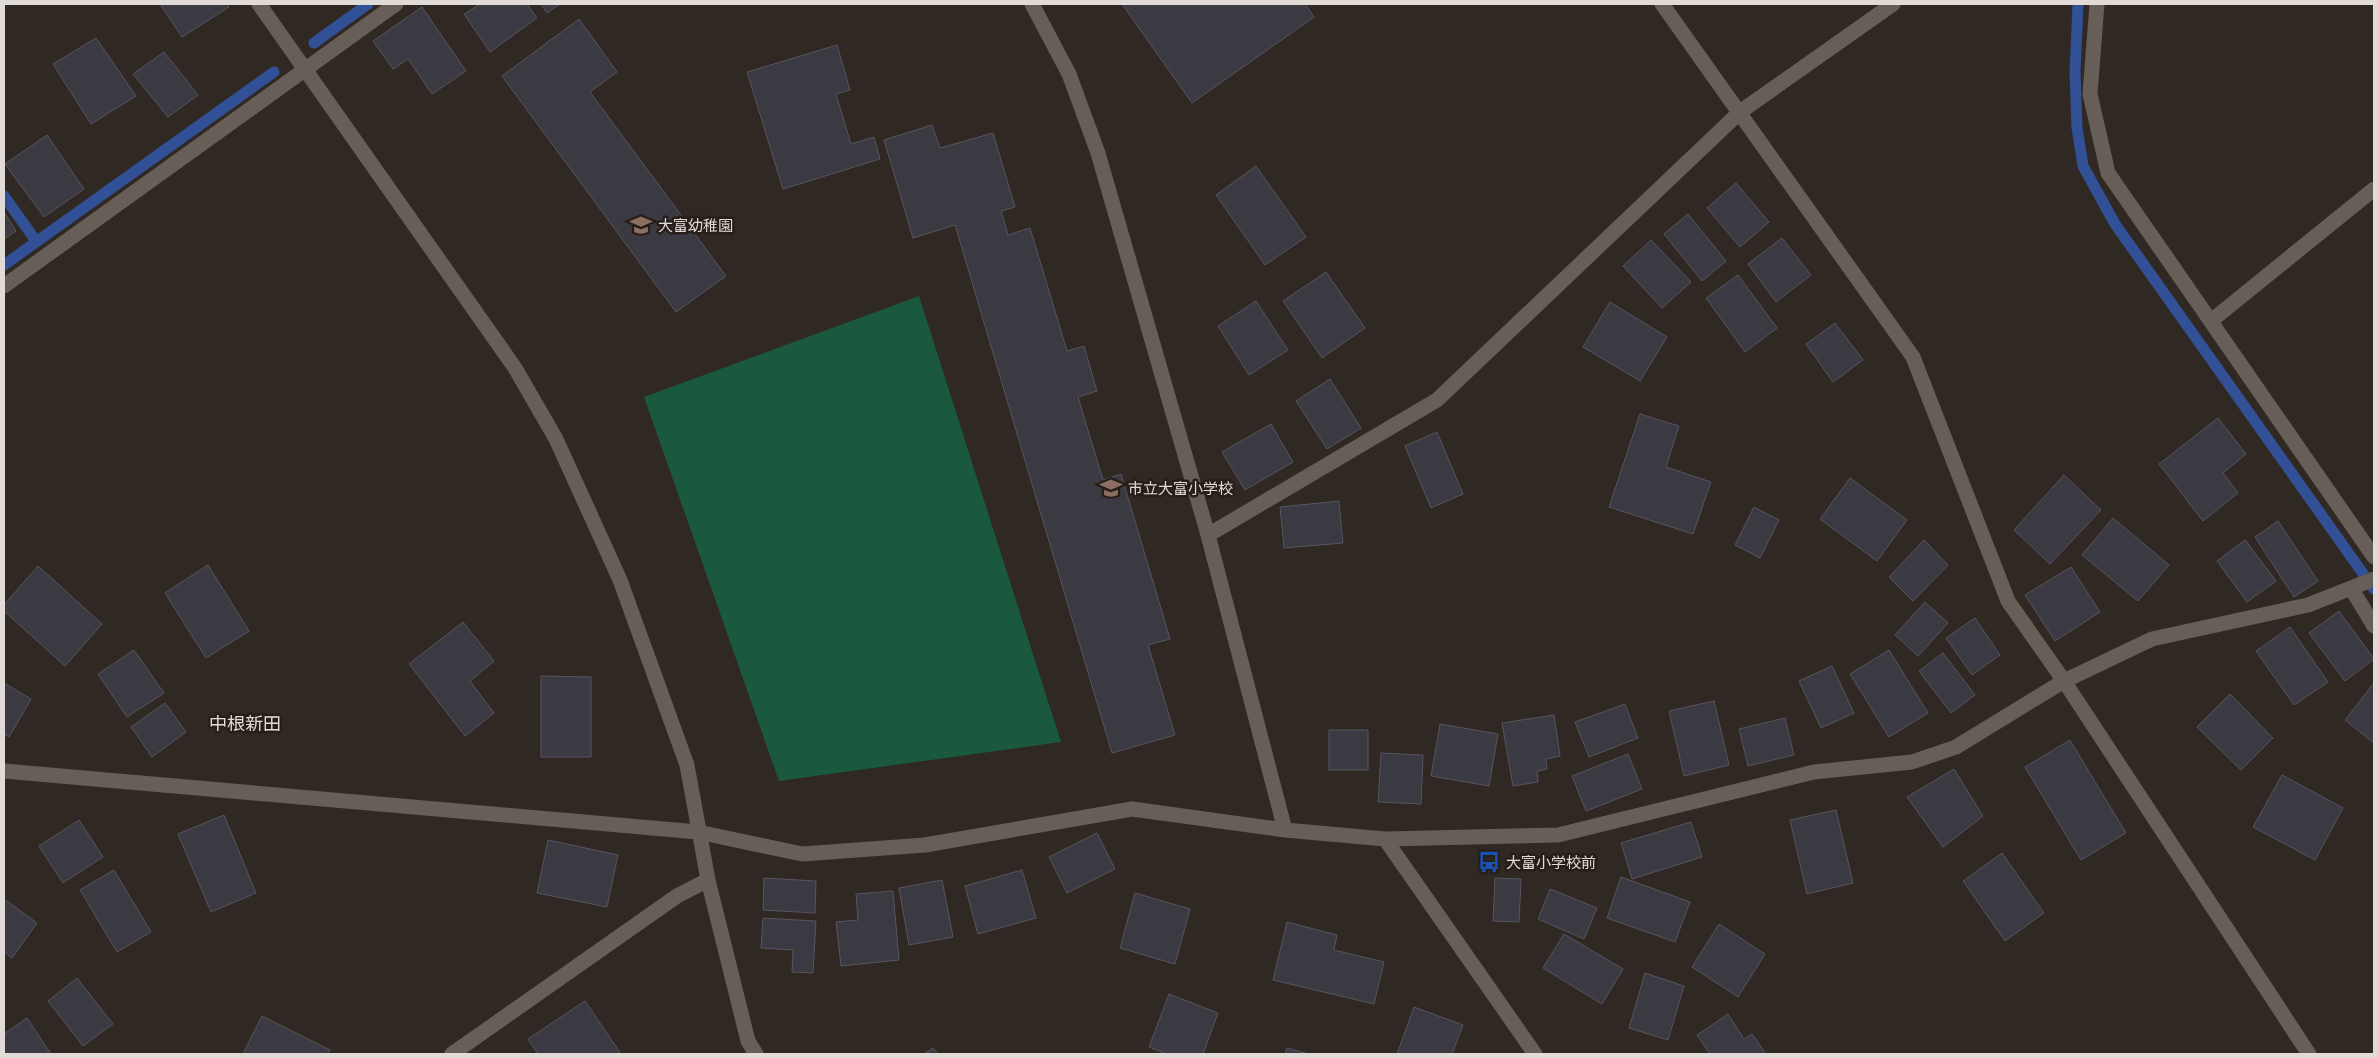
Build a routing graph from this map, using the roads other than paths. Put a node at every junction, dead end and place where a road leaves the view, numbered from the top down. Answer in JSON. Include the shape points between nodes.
{"nodes":[{"id":1,"x":259,"y":4,"type":"edge"},
{"id":2,"x":396,"y":4,"type":"edge"},
{"id":3,"x":1032,"y":4,"type":"edge"},
{"id":4,"x":1662,"y":4,"type":"edge"},
{"id":5,"x":1893,"y":4,"type":"edge"},
{"id":6,"x":2097,"y":4,"type":"edge"},
{"id":7,"x":305,"y":68,"type":"junction"},
{"id":8,"x":1740,"y":112,"type":"junction"},
{"id":9,"x":2374,"y":189,"type":"edge"},
{"id":10,"x":4,"y":286,"type":"edge"},
{"id":11,"x":2211,"y":321,"type":"junction"},
{"id":12,"x":1208,"y":536,"type":"junction"},
{"id":13,"x":2374,"y":557,"type":"edge"},
{"id":14,"x":2374,"y":579,"type":"edge"},
{"id":15,"x":2352,"y":588,"type":"junction"},
{"id":16,"x":2374,"y":626,"type":"edge"},
{"id":17,"x":2064,"y":681,"type":"junction"},
{"id":18,"x":4,"y":770,"type":"edge"},
{"id":19,"x":1285,"y":830,"type":"junction"},
{"id":20,"x":698,"y":832,"type":"junction"},
{"id":21,"x":1385,"y":839,"type":"junction"},
{"id":22,"x":708,"y":880,"type":"junction"},
{"id":23,"x":452,"y":1054,"type":"edge"},
{"id":24,"x":756,"y":1054,"type":"edge"},
{"id":25,"x":1535,"y":1054,"type":"edge"},
{"id":26,"x":2309,"y":1054,"type":"edge"}],
"edges":[{"from":1,"to":7,"type":"street"},
{"from":2,"to":7,"type":"street"},
{"from":3,"to":12,"type":"street","via":[[1069,74],[1098,153]]},
{"from":4,"to":8,"type":"street"},
{"from":5,"to":8,"type":"street"},
{"from":6,"to":11,"type":"street","via":[[2090,94],[2108,173]]},
{"from":7,"to":10,"type":"street"},
{"from":7,"to":20,"type":"street","via":[[515,368],[556,440],[620,580],[687,765]]},
{"from":8,"to":12,"type":"street","via":[[1437,400]]},
{"from":8,"to":17,"type":"street","via":[[1913,357],[2008,601]]},
{"from":9,"to":11,"type":"street"},
{"from":11,"to":13,"type":"street"},
{"from":12,"to":19,"type":"street"},
{"from":14,"to":15,"type":"street"},
{"from":15,"to":16,"type":"street"},
{"from":15,"to":17,"type":"street","via":[[2308,605],[2152,640]]},
{"from":17,"to":21,"type":"street","via":[[1956,747],[1912,762],[1814,772],[1558,835]]},
{"from":17,"to":26,"type":"street"},
{"from":18,"to":20,"type":"street"},
{"from":19,"to":20,"type":"street","via":[[1132,809],[925,845],[802,854]]},
{"from":19,"to":21,"type":"street"},
{"from":20,"to":22,"type":"street"},
{"from":21,"to":25,"type":"street"},
{"from":22,"to":23,"type":"street","via":[[677,896]]},
{"from":22,"to":24,"type":"street","via":[[748,1041]]}]}
